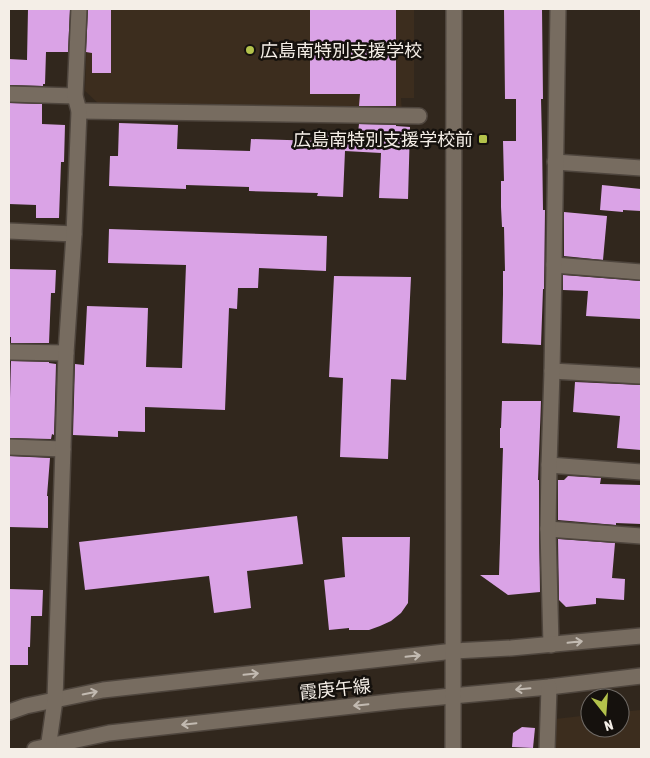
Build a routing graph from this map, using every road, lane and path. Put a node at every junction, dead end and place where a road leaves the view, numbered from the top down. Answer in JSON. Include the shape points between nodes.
{"nodes":[{"id":1,"x":79,"y":9,"type":"edge"},
{"id":2,"x":454,"y":9,"type":"edge"},
{"id":3,"x":558,"y":9,"type":"edge"},
{"id":4,"x":9,"y":94,"type":"edge"},
{"id":5,"x":75,"y":96,"type":"junction"},
{"id":6,"x":79,"y":111,"type":"junction"},
{"id":7,"x":419,"y":116,"type":"dead end"},
{"id":8,"x":555,"y":162,"type":"junction"},
{"id":9,"x":641,"y":168,"type":"edge"},
{"id":10,"x":9,"y":231,"type":"edge"},
{"id":11,"x":74,"y":234,"type":"junction"},
{"id":12,"x":554,"y":265,"type":"junction"},
{"id":13,"x":641,"y":272,"type":"edge"},
{"id":14,"x":9,"y":352,"type":"edge"},
{"id":15,"x":66,"y":353,"type":"junction"},
{"id":16,"x":552,"y":371,"type":"junction"},
{"id":17,"x":641,"y":376,"type":"edge"},
{"id":18,"x":9,"y":447,"type":"edge"},
{"id":19,"x":63,"y":449,"type":"junction"},
{"id":20,"x":549,"y":465,"type":"junction"},
{"id":21,"x":641,"y":472,"type":"edge"},
{"id":22,"x":548,"y":530,"type":"junction"},
{"id":23,"x":641,"y":536,"type":"edge"},
{"id":24,"x":641,"y":636,"type":"edge"},
{"id":25,"x":551,"y":645,"type":"junction"},
{"id":26,"x":454,"y":651,"type":"junction"},
{"id":27,"x":641,"y":676,"type":"edge"},
{"id":28,"x":549,"y":687,"type":"junction"},
{"id":29,"x":454,"y":695,"type":"junction"},
{"id":30,"x":55,"y":700,"type":"junction"},
{"id":31,"x":9,"y":712,"type":"edge"},
{"id":32,"x":44,"y":748,"type":"edge"},
{"id":33,"x":453,"y":749,"type":"edge"},
{"id":34,"x":547,"y":749,"type":"edge"}],
"edges":[{"from":1,"to":5,"type":"street"},
{"from":2,"to":26,"type":"street"},
{"from":3,"to":8,"type":"street"},
{"from":4,"to":5,"type":"street"},
{"from":5,"to":6,"type":"street"},
{"from":6,"to":7,"type":"street"},
{"from":6,"to":11,"type":"street"},
{"from":8,"to":9,"type":"street"},
{"from":8,"to":12,"type":"street"},
{"from":10,"to":11,"type":"street"},
{"from":11,"to":15,"type":"street"},
{"from":12,"to":13,"type":"street"},
{"from":12,"to":16,"type":"street"},
{"from":14,"to":15,"type":"street"},
{"from":15,"to":19,"type":"street"},
{"from":16,"to":17,"type":"street"},
{"from":16,"to":20,"type":"street"},
{"from":18,"to":19,"type":"street"},
{"from":19,"to":30,"type":"street"},
{"from":20,"to":21,"type":"street"},
{"from":20,"to":22,"type":"street"},
{"from":22,"to":23,"type":"street"},
{"from":22,"to":25,"type":"street"},
{"from":25,"to":24,"type":"street","one_way":true},
{"from":25,"to":26,"type":"street"},
{"from":26,"to":29,"type":"street"},
{"from":30,"to":26,"type":"street","one_way":true,"via":[[103,690]]},
{"from":27,"to":28,"type":"street","name":"霞庚午線"},
{"from":28,"to":29,"type":"street","name":"霞庚午線","one_way":true},
{"from":28,"to":34,"type":"street"},
{"from":29,"to":32,"type":"street","name":"霞庚午線","one_way":true,"via":[[109,733]]},
{"from":29,"to":33,"type":"street"},
{"from":30,"to":31,"type":"street"},
{"from":30,"to":32,"type":"street"}]}
